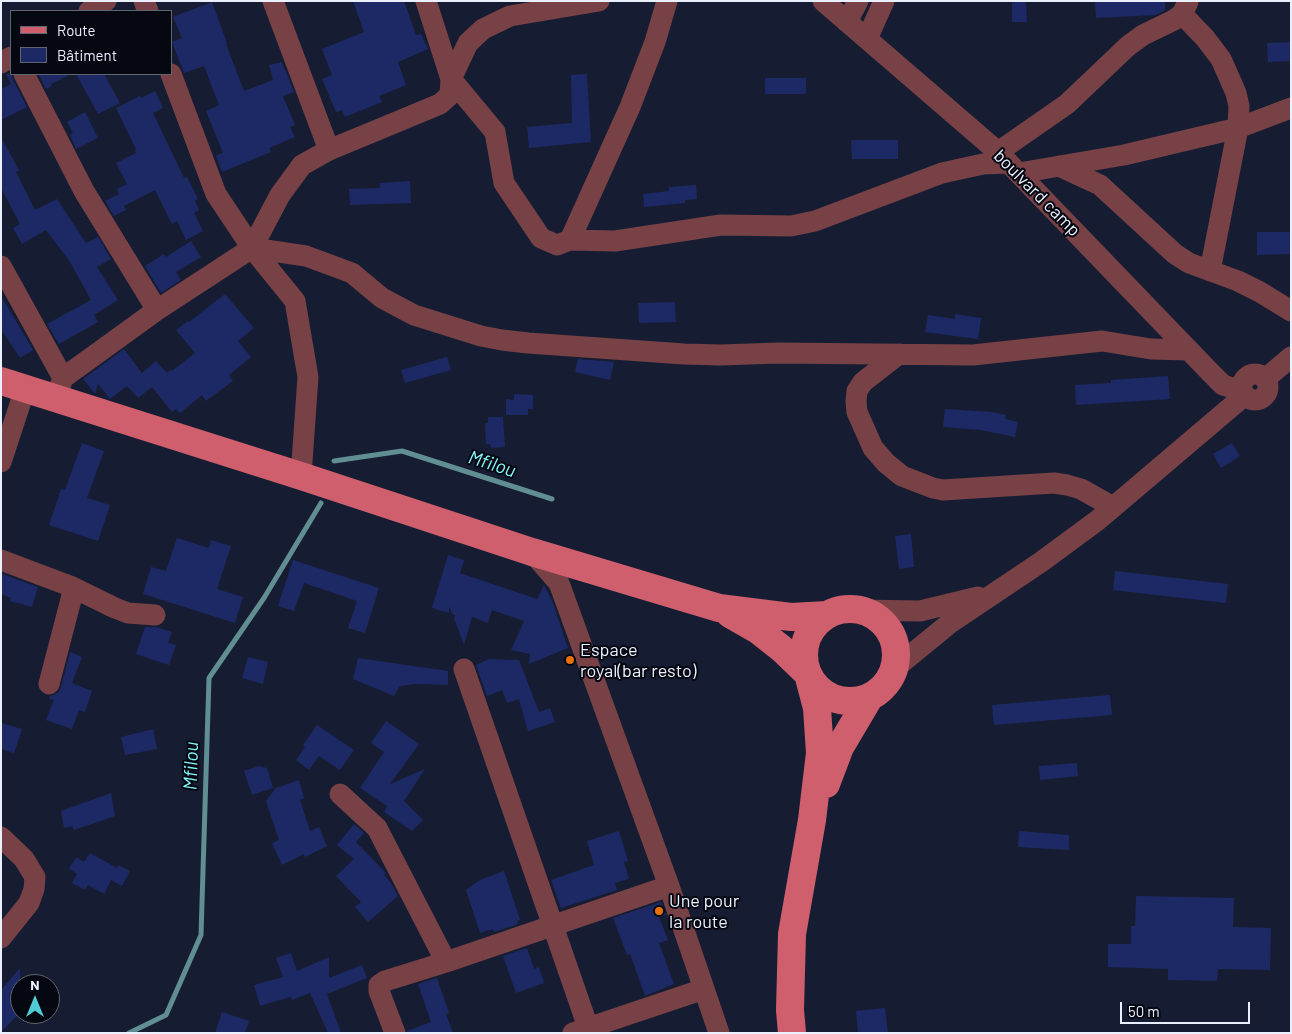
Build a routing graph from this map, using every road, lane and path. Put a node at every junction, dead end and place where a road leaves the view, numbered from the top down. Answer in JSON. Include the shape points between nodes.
{"nodes":[{"id":1,"x":106,"y":1,"type":"edge"},
{"id":2,"x":273,"y":1,"type":"edge"},
{"id":3,"x":426,"y":1,"type":"edge"},
{"id":4,"x":599,"y":1,"type":"edge"},
{"id":5,"x":666,"y":1,"type":"edge"},
{"id":6,"x":823,"y":1,"type":"edge"},
{"id":7,"x":858,"y":1,"type":"edge"},
{"id":8,"x":884,"y":1,"type":"edge"},
{"id":9,"x":1186,"y":7,"type":"edge"},
{"id":10,"x":91,"y":10,"type":"edge"},
{"id":11,"x":847,"y":22,"type":"junction"},
{"id":12,"x":867,"y":39,"type":"junction"},
{"id":13,"x":25,"y":75,"type":"edge"},
{"id":14,"x":171,"y":75,"type":"edge"},
{"id":15,"x":451,"y":80,"type":"junction"},
{"id":16,"x":1291,"y":108,"type":"edge"},
{"id":17,"x":1238,"y":128,"type":"junction"},
{"id":18,"x":329,"y":150,"type":"junction"},
{"id":19,"x":1009,"y":163,"type":"junction"},
{"id":20,"x":1059,"y":166,"type":"junction"},
{"id":21,"x":570,"y":240,"type":"junction"},
{"id":22,"x":252,"y":248,"type":"junction"},
{"id":23,"x":1,"y":266,"type":"edge"},
{"id":24,"x":1210,"y":270,"type":"junction"},
{"id":25,"x":157,"y":310,"type":"junction"},
{"id":26,"x":1291,"y":311,"type":"edge"},
{"id":27,"x":1188,"y":350,"type":"junction"},
{"id":28,"x":898,"y":354,"type":"junction"},
{"id":29,"x":1291,"y":357,"type":"edge"},
{"id":30,"x":13,"y":385,"type":"edge"},
{"id":31,"x":60,"y":388,"type":"junction"},
{"id":32,"x":1243,"y":393,"type":"junction"},
{"id":33,"x":1,"y":462,"type":"edge"},
{"id":34,"x":301,"y":476,"type":"junction"},
{"id":35,"x":1113,"y":507,"type":"junction"},
{"id":36,"x":532,"y":552,"type":"junction"},
{"id":37,"x":1,"y":560,"type":"edge"},
{"id":38,"x":74,"y":588,"type":"junction"},
{"id":39,"x":998,"y":592,"type":"junction"},
{"id":40,"x":719,"y":608,"type":"junction"},
{"id":41,"x":859,"y":610,"type":"junction"},
{"id":42,"x":155,"y":615,"type":"dead end"},
{"id":43,"x":827,"y":615,"type":"junction"},
{"id":44,"x":895,"y":668,"type":"junction"},
{"id":45,"x":464,"y":669,"type":"dead end"},
{"id":46,"x":808,"y":674,"type":"junction"},
{"id":47,"x":49,"y":684,"type":"dead end"},
{"id":48,"x":869,"y":698,"type":"junction"},
{"id":49,"x":340,"y":794,"type":"dead end"},
{"id":50,"x":812,"y":820,"type":"junction"},
{"id":51,"x":1,"y":837,"type":"edge"},
{"id":52,"x":669,"y":886,"type":"junction"},
{"id":53,"x":552,"y":926,"type":"junction"},
{"id":54,"x":1,"y":938,"type":"edge"},
{"id":55,"x":446,"y":962,"type":"junction"},
{"id":56,"x":704,"y":989,"type":"junction"},
{"id":57,"x":583,"y":1031,"type":"edge"},
{"id":58,"x":395,"y":1033,"type":"edge"},
{"id":59,"x":719,"y":1033,"type":"edge"},
{"id":60,"x":792,"y":1033,"type":"edge"}],
"edges":[{"from":1,"to":10,"type":"street"},
{"from":2,"to":18,"type":"street"},
{"from":3,"to":15,"type":"street"},
{"from":4,"to":15,"type":"street","via":[[510,16],[483,29],[468,43]]},
{"from":5,"to":21,"type":"street","via":[[655,42],[630,107]]},
{"from":6,"to":11,"type":"street","name":"boulvard camp"},
{"from":7,"to":11,"type":"street"},
{"from":8,"to":12,"type":"street"},
{"from":9,"to":17,"type":"street","via":[[1221,59],[1236,93]]},
{"from":9,"to":19,"type":"street","via":[[1174,20],[1128,46]]},
{"from":11,"to":12,"type":"street","name":"boulvard camp"},
{"from":12,"to":19,"type":"street","name":"boulvard camp"},
{"from":13,"to":25,"type":"street","via":[[84,191]]},
{"from":14,"to":22,"type":"street","via":[[216,194]]},
{"from":15,"to":18,"type":"street","via":[[450,95],[440,104]]},
{"from":15,"to":21,"type":"street","via":[[495,132],[504,183],[541,238],[557,245]]},
{"from":16,"to":17,"type":"street"},
{"from":17,"to":20,"type":"street"},
{"from":17,"to":24,"type":"street"},
{"from":18,"to":22,"type":"street","via":[[302,164],[280,195]]},
{"from":19,"to":20,"type":"street"},
{"from":19,"to":21,"type":"street","via":[[983,164],[942,173],[815,221],[791,226],[721,225],[615,241]]},
{"from":19,"to":27,"type":"street","name":"boulvard camp"},
{"from":20,"to":24,"type":"street","via":[[1100,185],[1175,254]]},
{"from":22,"to":25,"type":"street"},
{"from":22,"to":28,"type":"street","via":[[306,256],[352,272],[382,298],[414,315],[502,340],[684,354]]},
{"from":22,"to":34,"type":"street","via":[[295,301],[308,377]]},
{"from":23,"to":31,"type":"street"},
{"from":24,"to":26,"type":"street","via":[[1260,292]]},
{"from":25,"to":31,"type":"street"},
{"from":27,"to":28,"type":"street","via":[[1151,349],[1102,341],[973,355]]},
{"from":27,"to":32,"type":"street","name":"boulvard camp","via":[[1223,384]]},
{"from":28,"to":35,"type":"street","via":[[863,382],[857,390],[856,401],[857,412],[873,448],[902,476],[943,490],[1067,484]]},
{"from":29,"to":32,"type":"street","via":[[1265,379],[1268,384],[1261,399],[1255,401]]},
{"from":30,"to":31,"type":"main road"},
{"from":30,"to":33,"type":"street"},
{"from":31,"to":34,"type":"main road"},
{"from":32,"to":35,"type":"street"},
{"from":34,"to":36,"type":"main road"},
{"from":35,"to":39,"type":"street"},
{"from":36,"to":40,"type":"main road"},
{"from":36,"to":52,"type":"street","via":[[559,583]]},
{"from":37,"to":38,"type":"street"},
{"from":38,"to":42,"type":"street","via":[[128,613]]},
{"from":38,"to":47,"type":"street"},
{"from":39,"to":41,"type":"street","via":[[920,611]]},
{"from":39,"to":44,"type":"street","via":[[950,623]]},
{"from":40,"to":43,"type":"main road","via":[[791,616]]},
{"from":40,"to":46,"type":"main road","via":[[758,630]]},
{"from":41,"to":43,"type":"main road","via":[[842,610]]},
{"from":41,"to":44,"type":"main road","via":[[873,615],[890,631],[897,653]]},
{"from":43,"to":46,"type":"main road","via":[[816,623],[806,641],[804,661]]},
{"from":44,"to":48,"type":"main road","via":[[890,680]]},
{"from":45,"to":53,"type":"street"},
{"from":46,"to":48,"type":"main road","via":[[827,696],[841,701]]},
{"from":46,"to":50,"type":"main road","via":[[817,708],[820,754]]},
{"from":48,"to":50,"type":"main road","via":[[840,747]]},
{"from":49,"to":55,"type":"street","via":[[377,828]]},
{"from":50,"to":60,"type":"main road","via":[[792,934]]},
{"from":51,"to":54,"type":"street","via":[[24,860],[35,877],[29,903]]},
{"from":52,"to":53,"type":"street"},
{"from":52,"to":56,"type":"street"},
{"from":53,"to":55,"type":"street"},
{"from":53,"to":57,"type":"street"},
{"from":55,"to":58,"type":"street","via":[[380,985],[379,991]]},
{"from":56,"to":57,"type":"street"},
{"from":56,"to":59,"type":"street"}]}
